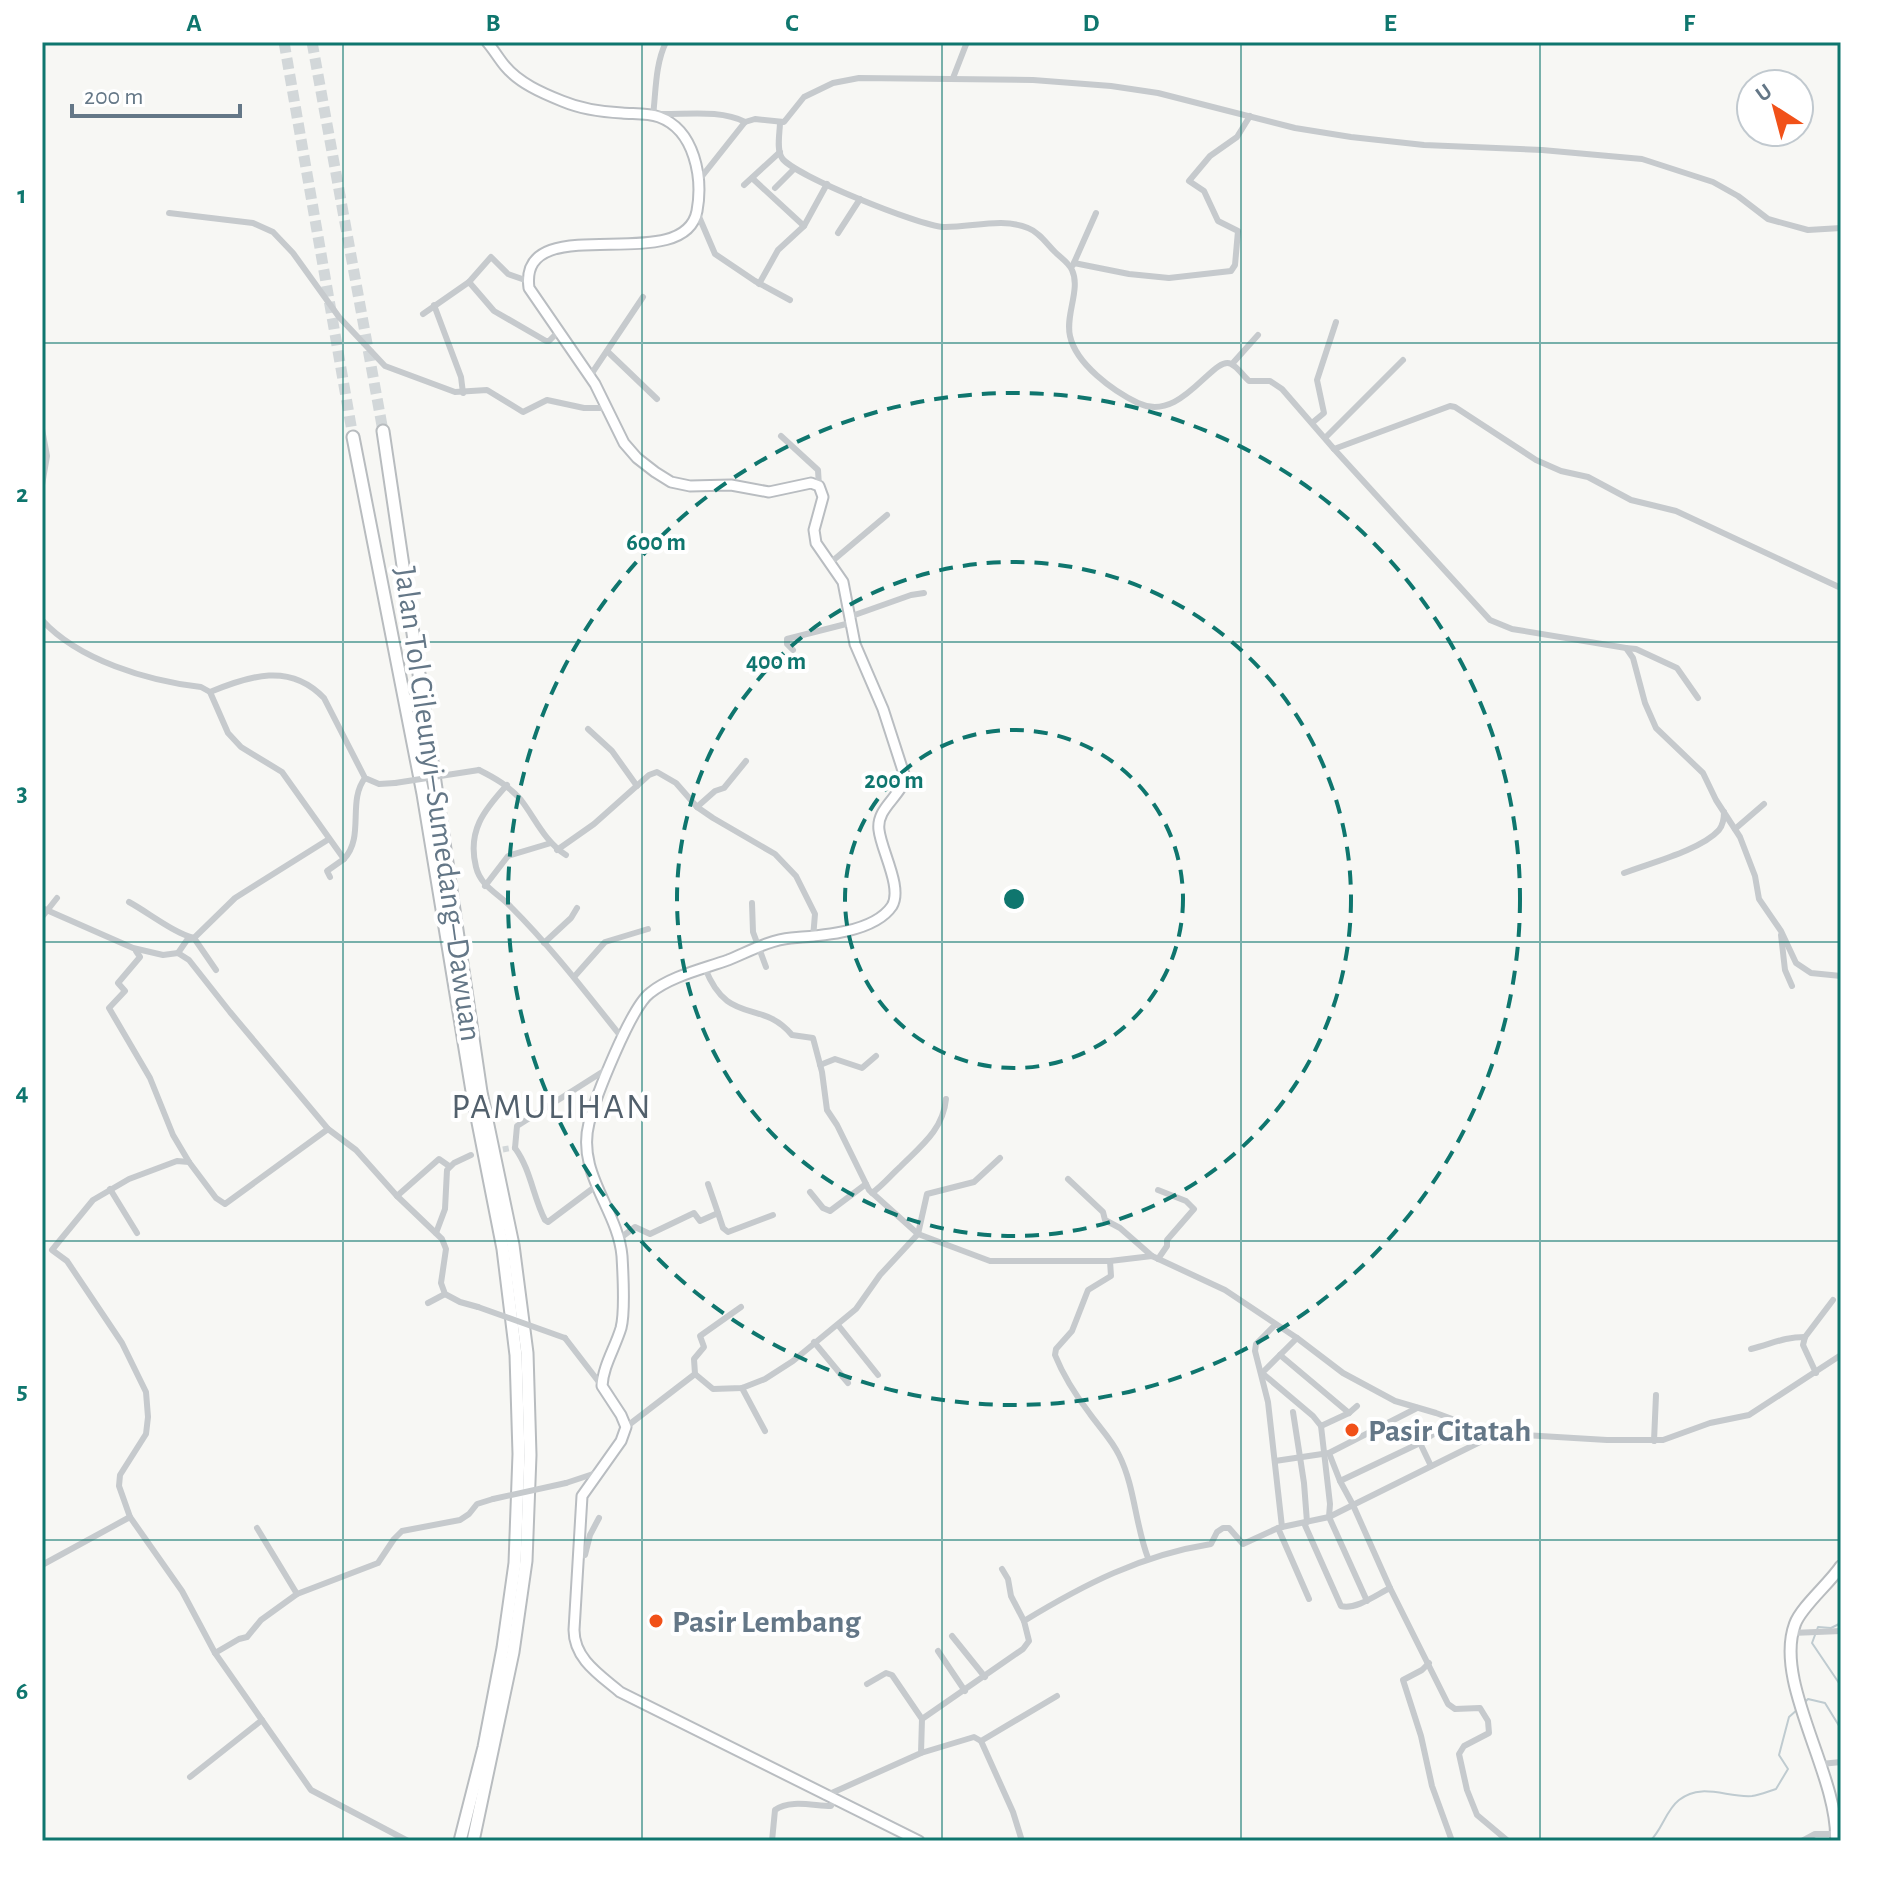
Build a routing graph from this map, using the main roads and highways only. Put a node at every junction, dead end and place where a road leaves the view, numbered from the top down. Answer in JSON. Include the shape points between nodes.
{"nodes":[{"id":1,"x":487,"y":42,"type":"edge"},
{"id":2,"x":383,"y":431,"type":"tunnel mouth"},
{"id":3,"x":353,"y":437,"type":"tunnel mouth"},
{"id":4,"x":1841,"y":1566,"type":"edge"},
{"id":5,"x":1838,"y":1837,"type":"edge"},
{"id":6,"x":460,"y":1841,"type":"edge"},
{"id":7,"x":473,"y":1841,"type":"edge"},
{"id":8,"x":919,"y":1841,"type":"edge"}],
"edges":[{"from":1,"to":8,"type":"main road","via":[[508,70],[563,102],[662,118],[693,149],[697,212],[684,233],[645,244],[582,243],[552,250],[536,262],[528,281],[530,292],[590,376],[627,447],[671,482],[769,492],[819,486],[823,497],[814,538],[843,582],[858,652],[905,777],[878,828],[895,896],[888,910],[870,923],[813,938],[785,939],[662,985],[636,1009],[611,1066],[588,1127],[587,1157],[619,1239],[622,1321],[602,1386],[626,1427],[582,1496],[575,1647],[620,1692]]},
{"from":2,"to":7,"type":"highway","name":"Jalan Tol Cileunyi–Sumedang–Dawuan","via":[[481,1092],[513,1245],[527,1353],[526,1561],[513,1652]]},
{"from":3,"to":6,"type":"highway","name":"Jalan Tol Cileunyi–Sumedang–Dawuan","via":[[423,794],[503,1249],[516,1355],[515,1563],[484,1747]]},
{"from":4,"to":5,"type":"highway","via":[[1792,1633],[1793,1672]]}]}
